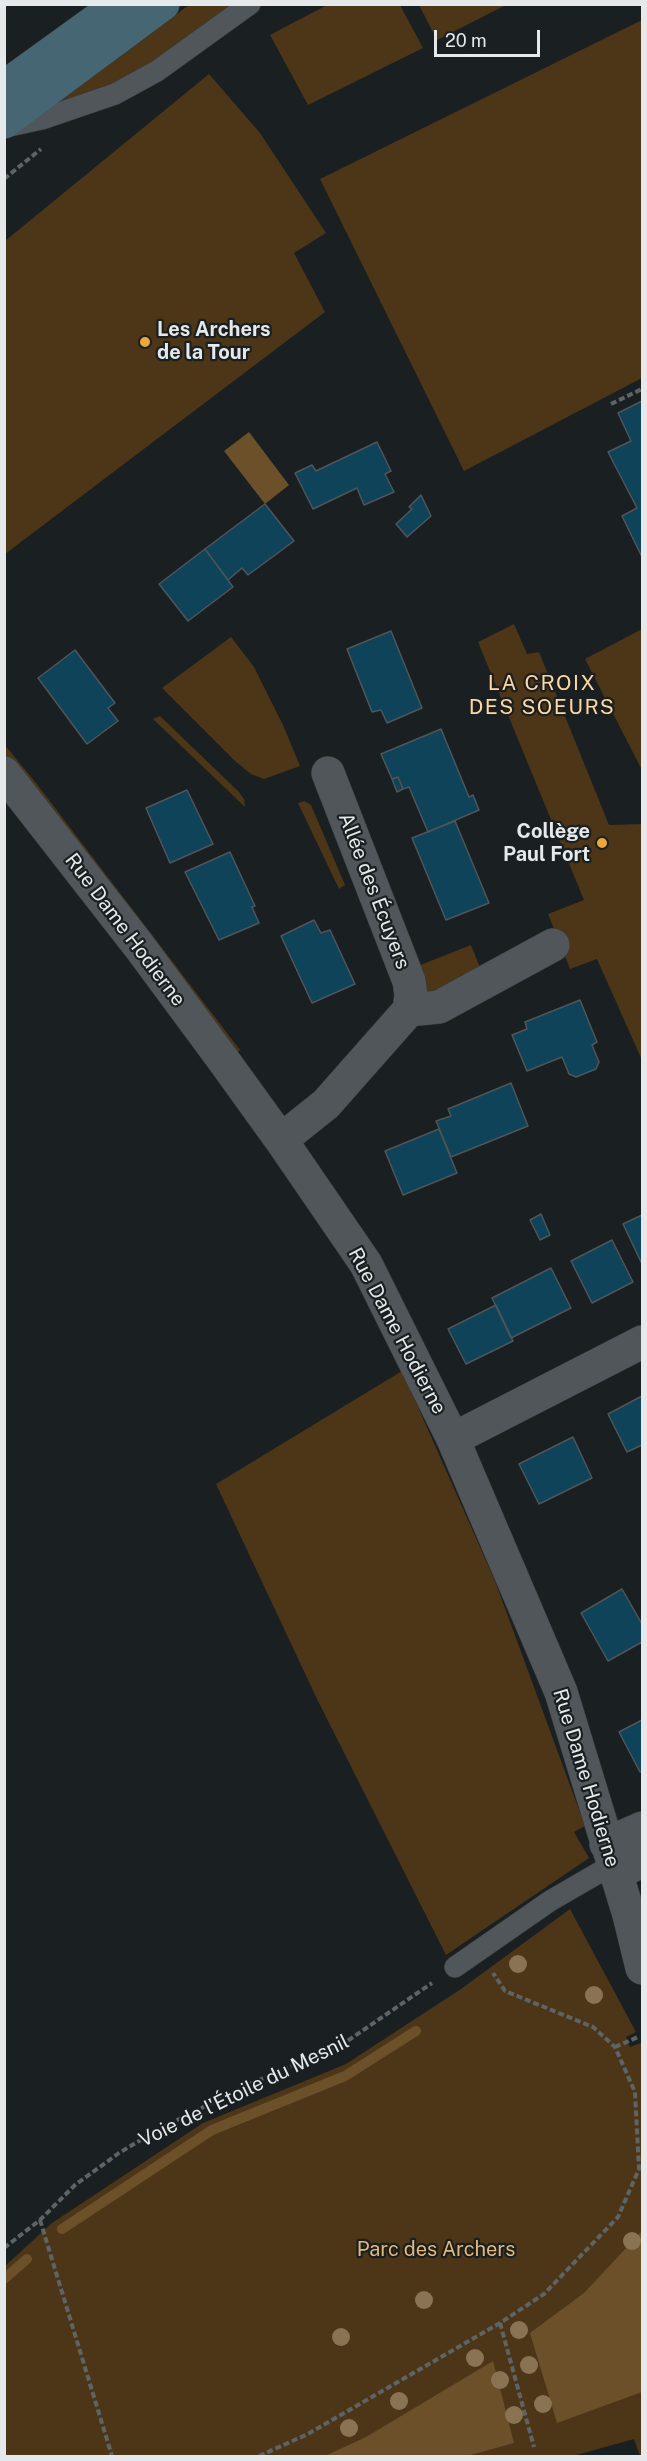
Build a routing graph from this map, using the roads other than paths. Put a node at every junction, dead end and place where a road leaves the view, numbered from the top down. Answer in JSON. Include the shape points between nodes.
{"nodes":[{"id":1,"x":118,"y":4,"type":"edge"},
{"id":2,"x":163,"y":4,"type":"edge"},
{"id":3,"x":250,"y":4,"type":"edge"},
{"id":4,"x":4,"y":87,"type":"edge"},
{"id":5,"x":4,"y":122,"type":"edge"},
{"id":6,"x":4,"y":127,"type":"edge"},
{"id":7,"x":4,"y":773,"type":"edge"},
{"id":8,"x":328,"y":773,"type":"dead end"},
{"id":9,"x":553,"y":945,"type":"dead end"},
{"id":10,"x":409,"y":1010,"type":"junction"},
{"id":11,"x":281,"y":1140,"type":"junction"},
{"id":12,"x":642,"y":1342,"type":"edge"},
{"id":13,"x":453,"y":1439,"type":"junction"},
{"id":14,"x":642,"y":1828,"type":"edge"},
{"id":15,"x":619,"y":1861,"type":"edge"},
{"id":16,"x":454,"y":1967,"type":"road end"},
{"id":17,"x":642,"y":1968,"type":"edge"}],
"edges":[{"from":1,"to":4,"type":"main road"},
{"from":2,"to":5,"type":"main road"},
{"from":3,"to":6,"type":"lane","via":[[157,71],[115,94],[42,119]]},
{"from":7,"to":11,"type":"street","name":"Rue Dame Hodierne","via":[[139,946]]},
{"from":8,"to":10,"type":"street","name":"Allée des Écuyers","via":[[409,981]]},
{"from":9,"to":10,"type":"street","via":[[439,1006]]},
{"from":10,"to":11,"type":"street","via":[[326,1104]]},
{"from":11,"to":13,"type":"street","name":"Rue Dame Hodierne","via":[[366,1264]]},
{"from":12,"to":13,"type":"street"},
{"from":13,"to":15,"type":"street","name":"Rue Dame Hodierne","via":[[561,1692]]},
{"from":14,"to":15,"type":"street"},
{"from":15,"to":16,"type":"lane","via":[[550,1901]]},
{"from":15,"to":17,"type":"street","name":"Rue Dame Hodierne"}]}
